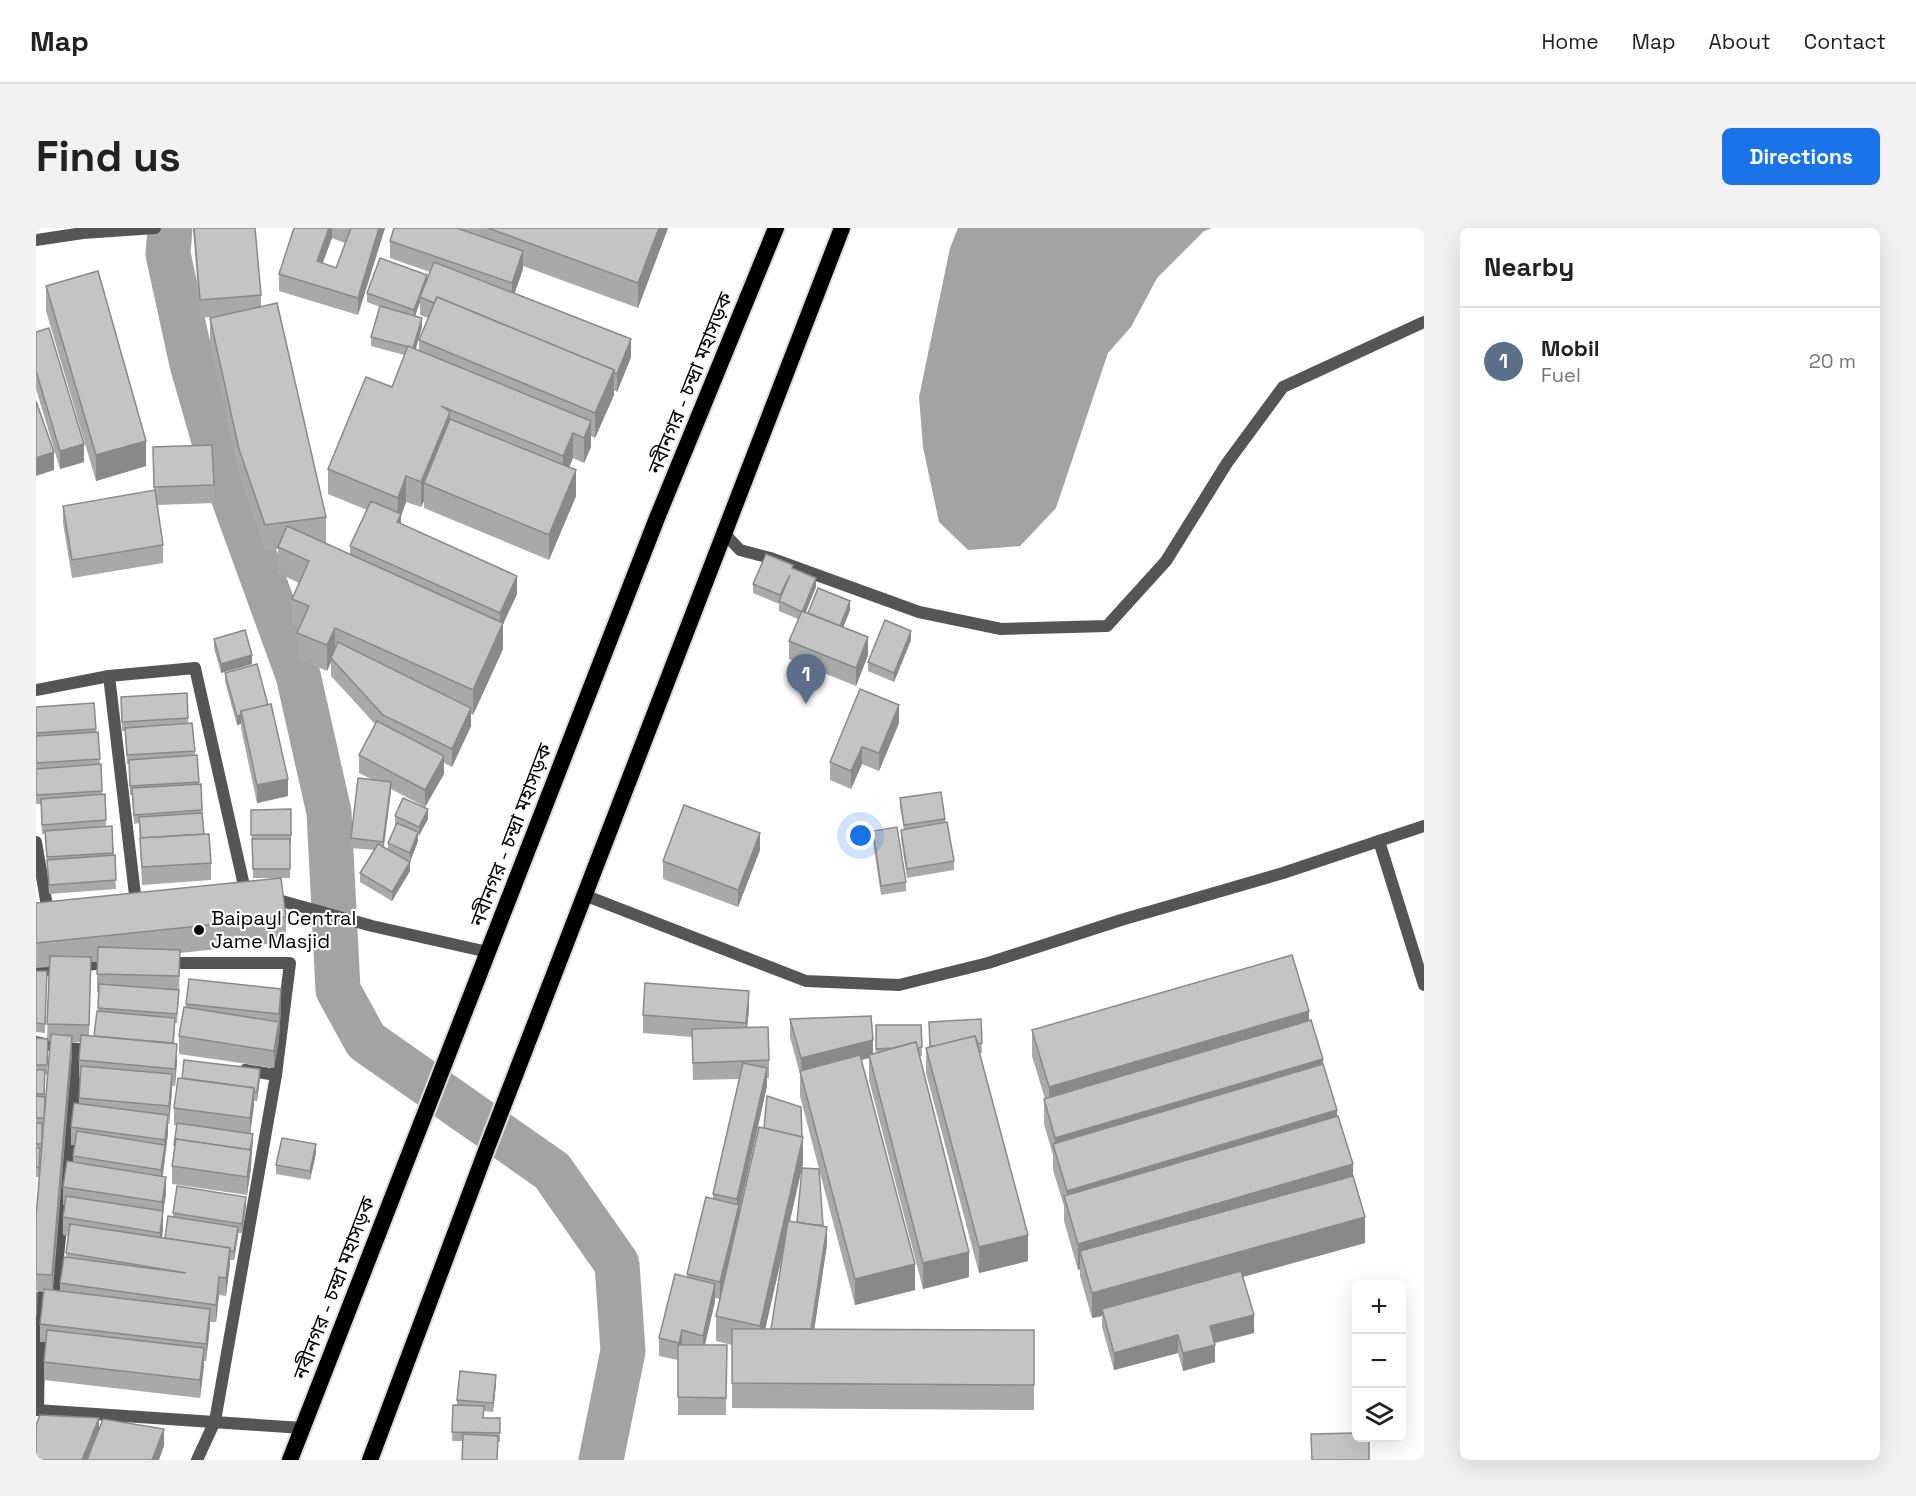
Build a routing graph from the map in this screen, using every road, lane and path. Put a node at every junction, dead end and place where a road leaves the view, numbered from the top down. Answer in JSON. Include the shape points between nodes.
{"nodes":[{"id":1,"x":155,"y":228,"type":"edge"},
{"id":2,"x":776,"y":228,"type":"edge"},
{"id":3,"x":842,"y":228,"type":"edge"},
{"id":4,"x":36,"y":240,"type":"edge"},
{"id":5,"x":1424,"y":322,"type":"edge"},
{"id":6,"x":724,"y":533,"type":"junction"},
{"id":7,"x":109,"y":676,"type":"junction"},
{"id":8,"x":36,"y":690,"type":"edge"},
{"id":9,"x":1424,"y":826,"type":"edge"},
{"id":10,"x":1379,"y":841,"type":"junction"},
{"id":11,"x":36,"y":842,"type":"edge"},
{"id":12,"x":584,"y":895,"type":"junction"},
{"id":13,"x":158,"y":900,"type":"edge"},
{"id":14,"x":48,"y":912,"type":"edge"},
{"id":15,"x":488,"y":952,"type":"junction"},
{"id":16,"x":122,"y":962,"type":"edge"},
{"id":17,"x":158,"y":963,"type":"edge"},
{"id":18,"x":36,"y":971,"type":"edge"},
{"id":19,"x":1424,"y":985,"type":"edge"},
{"id":20,"x":36,"y":1042,"type":"edge"},
{"id":21,"x":78,"y":1049,"type":"junction"},
{"id":22,"x":113,"y":1053,"type":"edge"},
{"id":23,"x":230,"y":1068,"type":"edge"},
{"id":24,"x":276,"y":1076,"type":"junction"},
{"id":25,"x":37,"y":1410,"type":"edge"},
{"id":26,"x":215,"y":1422,"type":"junction"},
{"id":27,"x":302,"y":1428,"type":"junction"},
{"id":28,"x":197,"y":1460,"type":"edge"},
{"id":29,"x":290,"y":1460,"type":"edge"},
{"id":30,"x":370,"y":1460,"type":"edge"}],
"edges":[{"from":1,"to":4,"type":"street"},
{"from":2,"to":15,"type":"highway","name":"নবীনগর - চন্দ্রা মহাসড়ক","via":[[657,519]]},
{"from":3,"to":6,"type":"highway"},
{"from":5,"to":6,"type":"street","via":[[1283,387],[1227,463],[1166,561],[1107,626],[1001,629],[919,612],[740,550]]},
{"from":6,"to":12,"type":"highway"},
{"from":7,"to":8,"type":"street"},
{"from":7,"to":13,"type":"street","via":[[130,904]]},
{"from":7,"to":15,"type":"street","via":[[195,668],[240,891]]},
{"from":9,"to":10,"type":"street"},
{"from":10,"to":12,"type":"street","via":[[988,963],[899,985],[806,981]]},
{"from":10,"to":19,"type":"street"},
{"from":11,"to":14,"type":"street"},
{"from":12,"to":30,"type":"highway"},
{"from":15,"to":27,"type":"highway","name":"নবীনগর - চন্দ্রা মহাসড়ক"},
{"from":16,"to":18,"type":"street"},
{"from":17,"to":24,"type":"street","via":[[290,963]]},
{"from":20,"to":21,"type":"street"},
{"from":21,"to":22,"type":"street"},
{"from":21,"to":25,"type":"street","via":[[54,1299],[39,1297]]},
{"from":23,"to":24,"type":"street"},
{"from":24,"to":26,"type":"street"},
{"from":25,"to":26,"type":"street"},
{"from":26,"to":27,"type":"street"},
{"from":26,"to":28,"type":"street"},
{"from":27,"to":29,"type":"highway","name":"নবীনগর - চন্দ্রা মহাসড়ক"}]}
